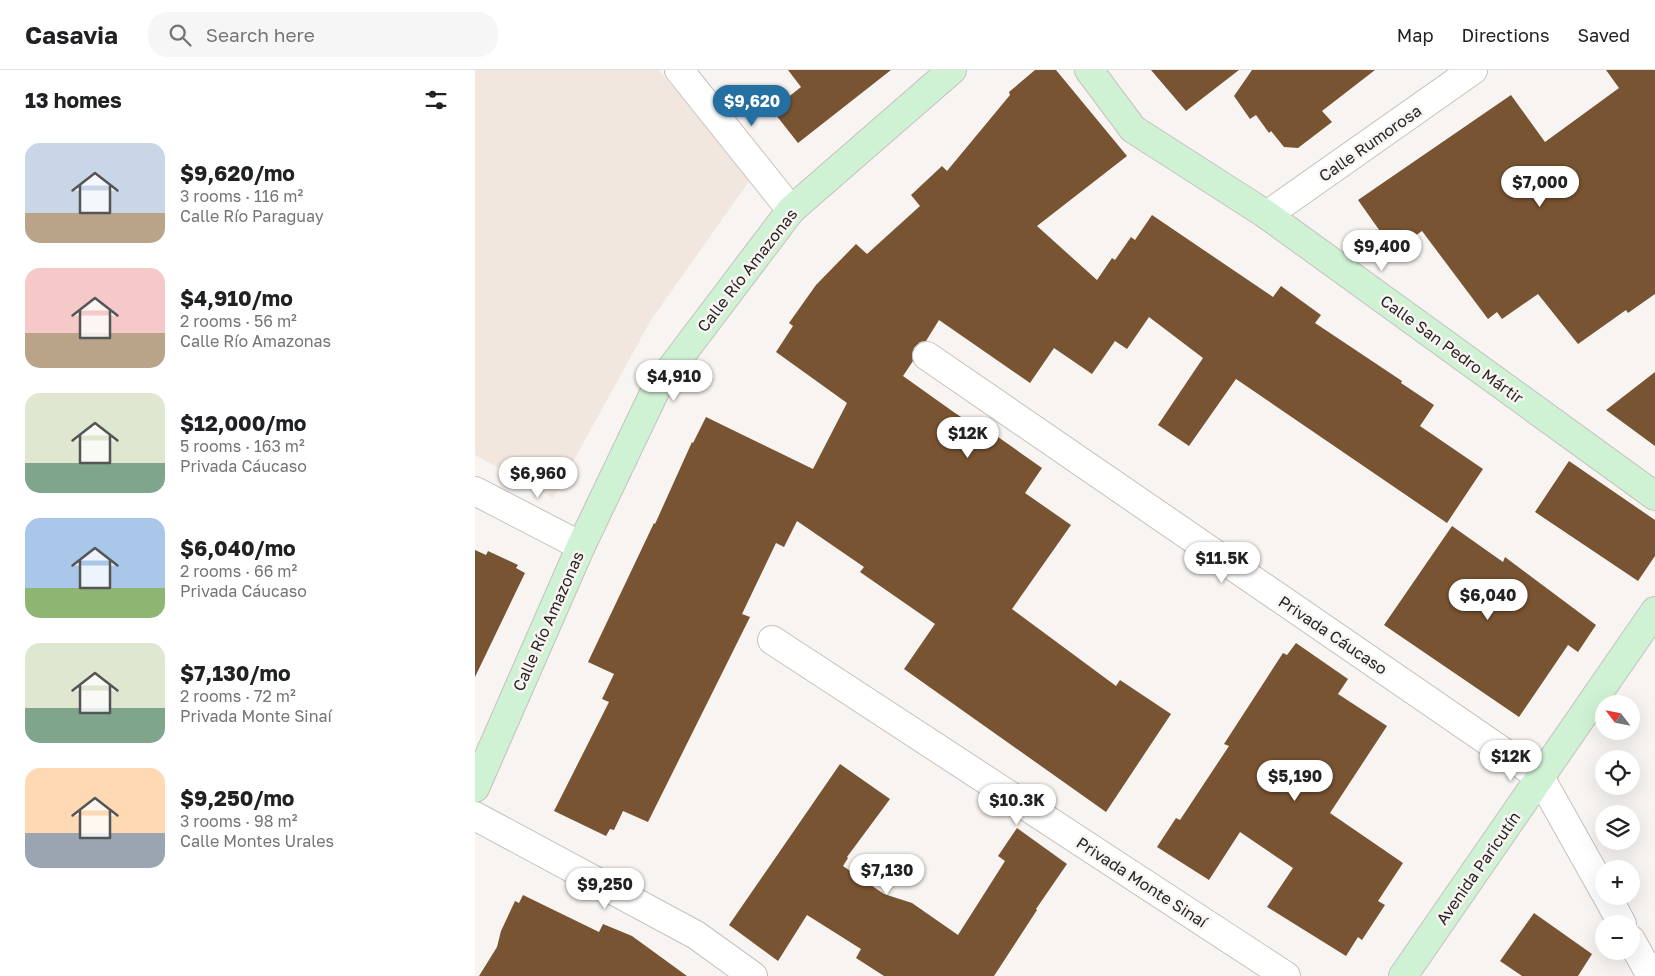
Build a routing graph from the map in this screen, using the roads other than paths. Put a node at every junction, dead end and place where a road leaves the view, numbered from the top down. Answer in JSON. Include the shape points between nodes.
{"nodes":[{"id":1,"x":679,"y":70,"type":"edge"},
{"id":2,"x":952,"y":70,"type":"edge"},
{"id":3,"x":1089,"y":70,"type":"edge"},
{"id":4,"x":1473,"y":70,"type":"edge"},
{"id":5,"x":791,"y":210,"type":"junction"},
{"id":6,"x":1267,"y":216,"type":"junction"},
{"id":7,"x":927,"y":356,"type":"dead end"},
{"id":8,"x":475,"y":491,"type":"edge"},
{"id":9,"x":1655,"y":496,"type":"edge"},
{"id":10,"x":581,"y":546,"type":"junction"},
{"id":11,"x":1655,"y":612,"type":"edge"},
{"id":12,"x":772,"y":640,"type":"dead end"},
{"id":13,"x":1541,"y":777,"type":"junction"},
{"id":14,"x":475,"y":788,"type":"edge"},
{"id":15,"x":475,"y":816,"type":"edge"},
{"id":16,"x":1595,"y":874,"type":"edge"},
{"id":17,"x":1640,"y":956,"type":"edge"},
{"id":18,"x":753,"y":976,"type":"edge"},
{"id":19,"x":1286,"y":976,"type":"edge"},
{"id":20,"x":1403,"y":976,"type":"edge"},
{"id":21,"x":1651,"y":976,"type":"edge"}],
"edges":[{"from":1,"to":5,"type":"street"},
{"from":2,"to":5,"type":"street","name":"Calle Río Amazonas"},
{"from":3,"to":6,"type":"street","name":"Calle San Pedro Mártir","via":[[1133,129]]},
{"from":4,"to":6,"type":"street","name":"Calle Rumorosa"},
{"from":5,"to":10,"type":"street","name":"Calle Río Amazonas","via":[[657,387]]},
{"from":6,"to":9,"type":"street","name":"Calle San Pedro Mártir"},
{"from":7,"to":13,"type":"street","name":"Privada Cáucaso"},
{"from":8,"to":10,"type":"street"},
{"from":10,"to":14,"type":"street","name":"Calle Río Amazonas"},
{"from":11,"to":13,"type":"street","name":"Avenida Paricutín"},
{"from":12,"to":19,"type":"street","name":"Privada Monte Sinaí"},
{"from":13,"to":16,"type":"street"},
{"from":13,"to":20,"type":"street","name":"Avenida Paricutín"},
{"from":15,"to":18,"type":"street","via":[[696,936]]},
{"from":17,"to":21,"type":"street"}]}
